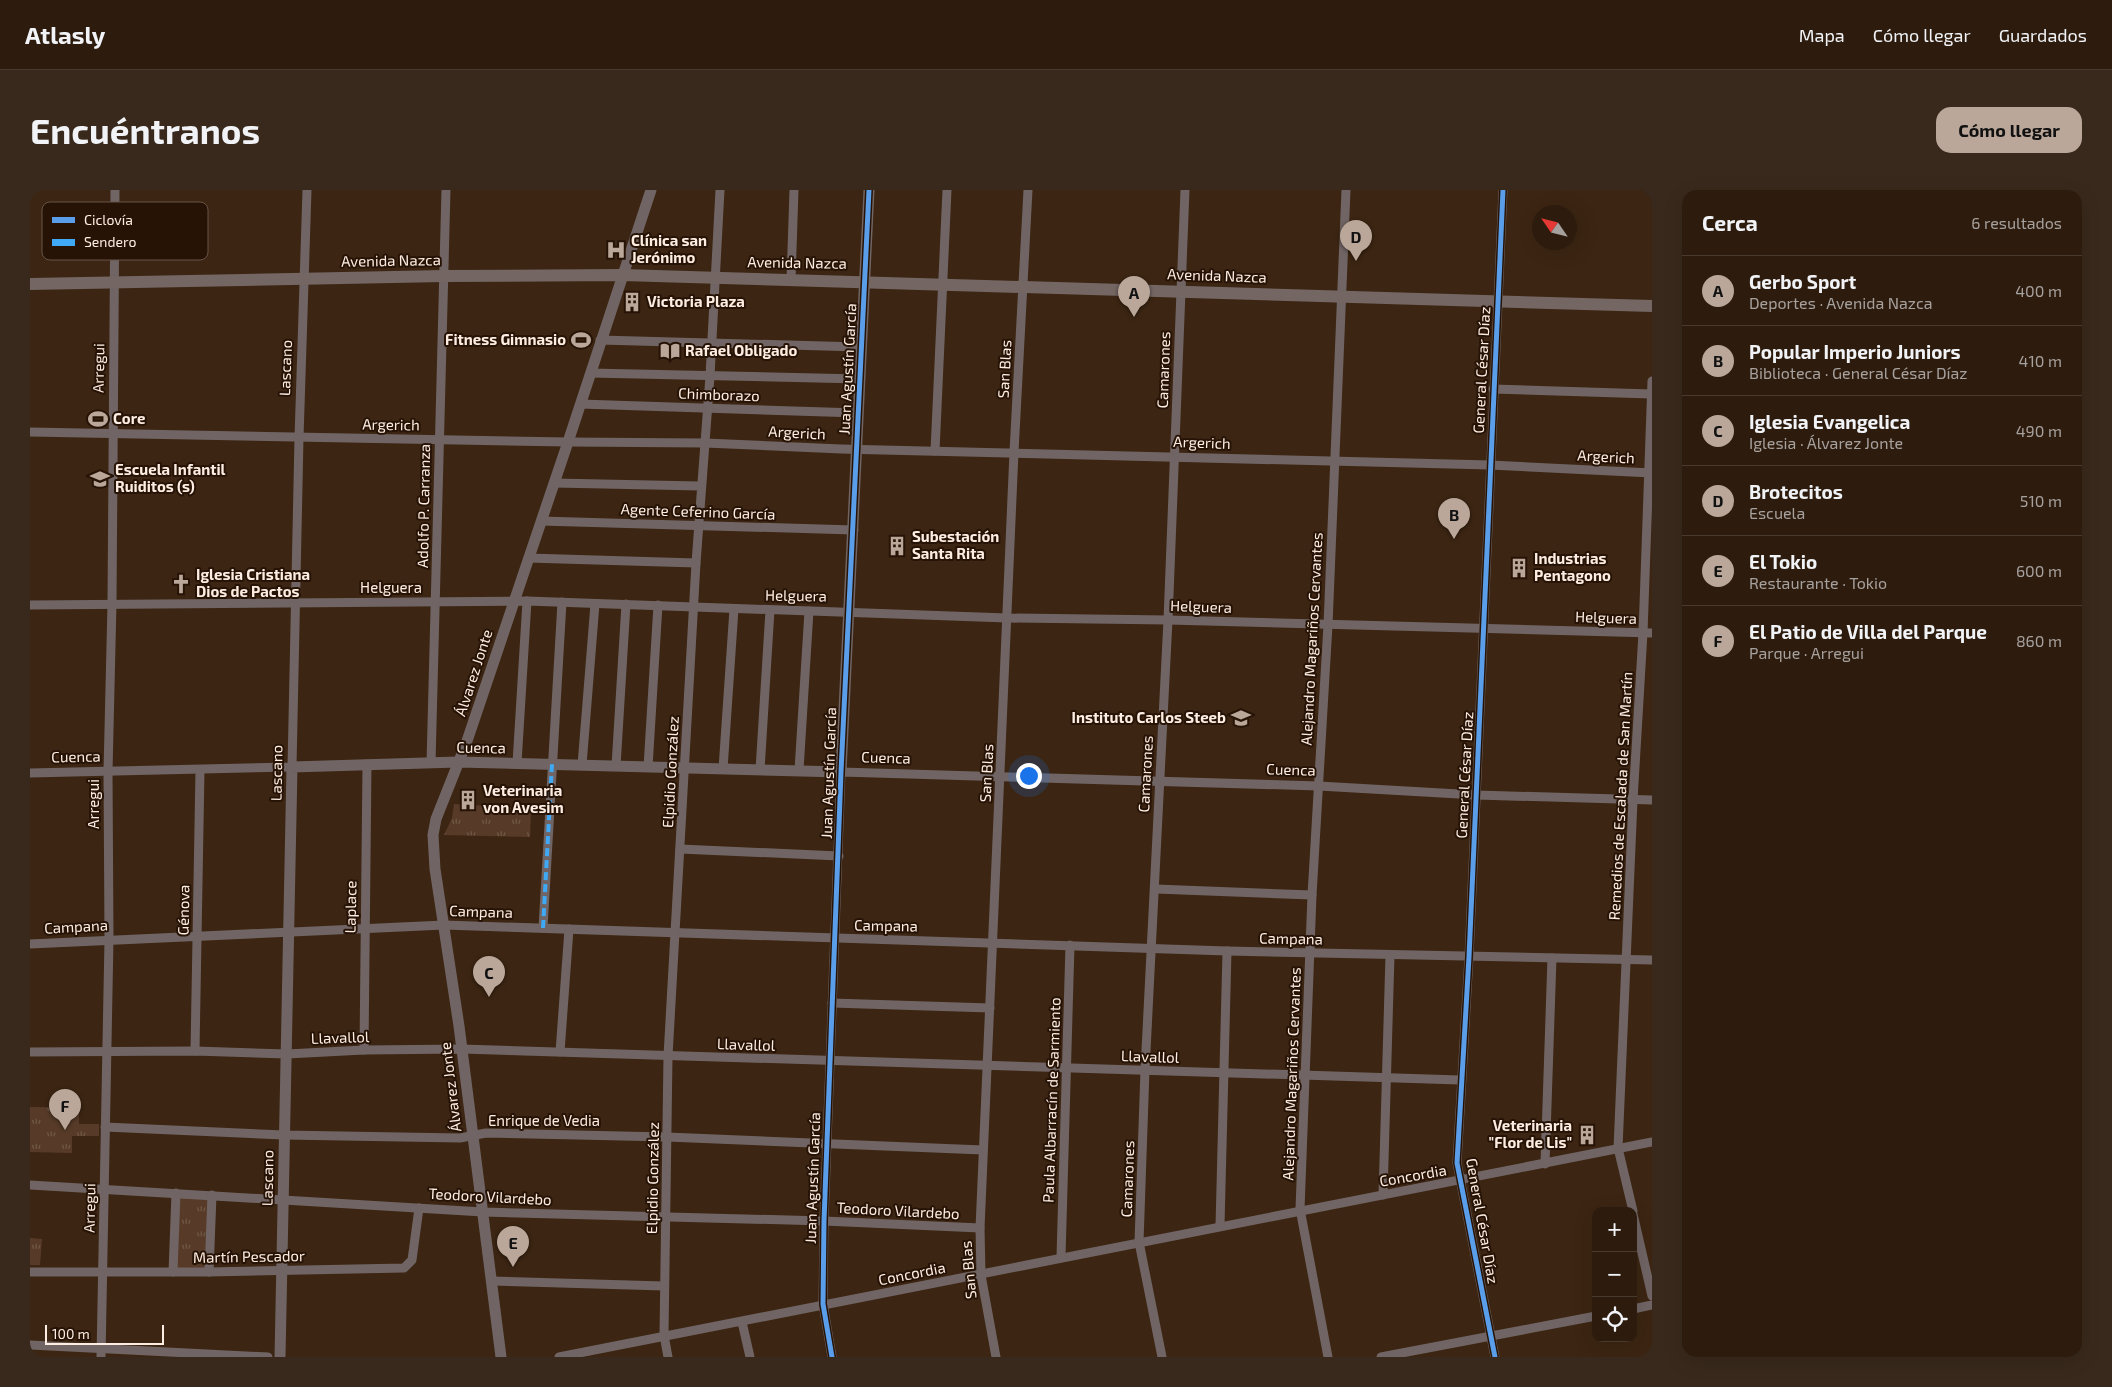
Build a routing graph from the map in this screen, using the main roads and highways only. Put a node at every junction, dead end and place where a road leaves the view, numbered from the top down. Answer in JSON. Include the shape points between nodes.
{"nodes":[{"id":1,"x":30,"y":284,"type":"edge"},
{"id":2,"x":1652,"y":306,"type":"edge"}],
"edges":[{"from":1,"to":2,"type":"main road","name":"Avenida Nazca","via":[[622,275]]}]}
